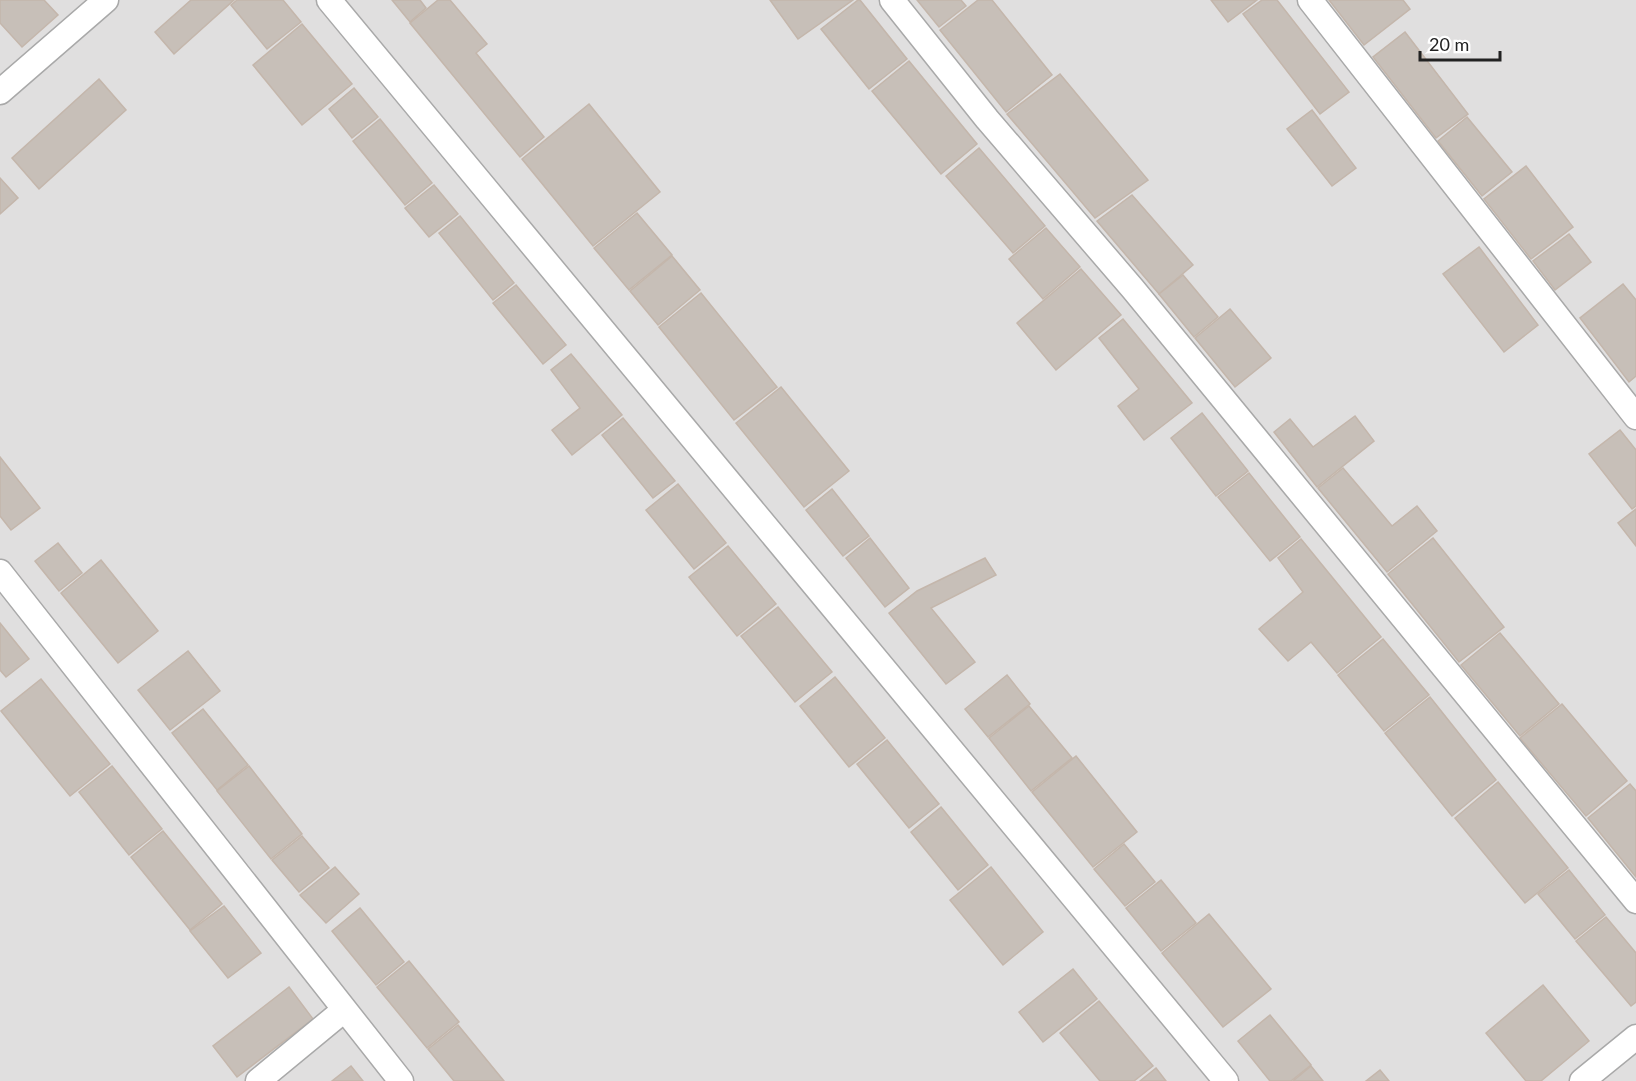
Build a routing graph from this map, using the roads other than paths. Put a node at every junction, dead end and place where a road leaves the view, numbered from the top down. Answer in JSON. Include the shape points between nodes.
{"nodes":[{"id":1,"x":106,"y":0,"type":"edge"},
{"id":2,"x":328,"y":0,"type":"edge"},
{"id":3,"x":892,"y":0,"type":"edge"},
{"id":4,"x":1310,"y":0,"type":"edge"},
{"id":5,"x":0,"y":92,"type":"edge"},
{"id":6,"x":1636,"y":417,"type":"edge"},
{"id":7,"x":0,"y":572,"type":"edge"},
{"id":8,"x":1636,"y":901,"type":"edge"},
{"id":9,"x":344,"y":1010,"type":"junction"},
{"id":10,"x":1636,"y":1037,"type":"edge"},
{"id":11,"x":258,"y":1081,"type":"edge"},
{"id":12,"x":401,"y":1081,"type":"edge"},
{"id":13,"x":1226,"y":1081,"type":"edge"},
{"id":14,"x":1582,"y":1081,"type":"edge"}],
"edges":[{"from":1,"to":5,"type":"street"},
{"from":2,"to":13,"type":"street"},
{"from":3,"to":8,"type":"street"},
{"from":4,"to":6,"type":"street"},
{"from":7,"to":9,"type":"street"},
{"from":9,"to":11,"type":"street"},
{"from":9,"to":12,"type":"street"},
{"from":10,"to":14,"type":"street"}]}
